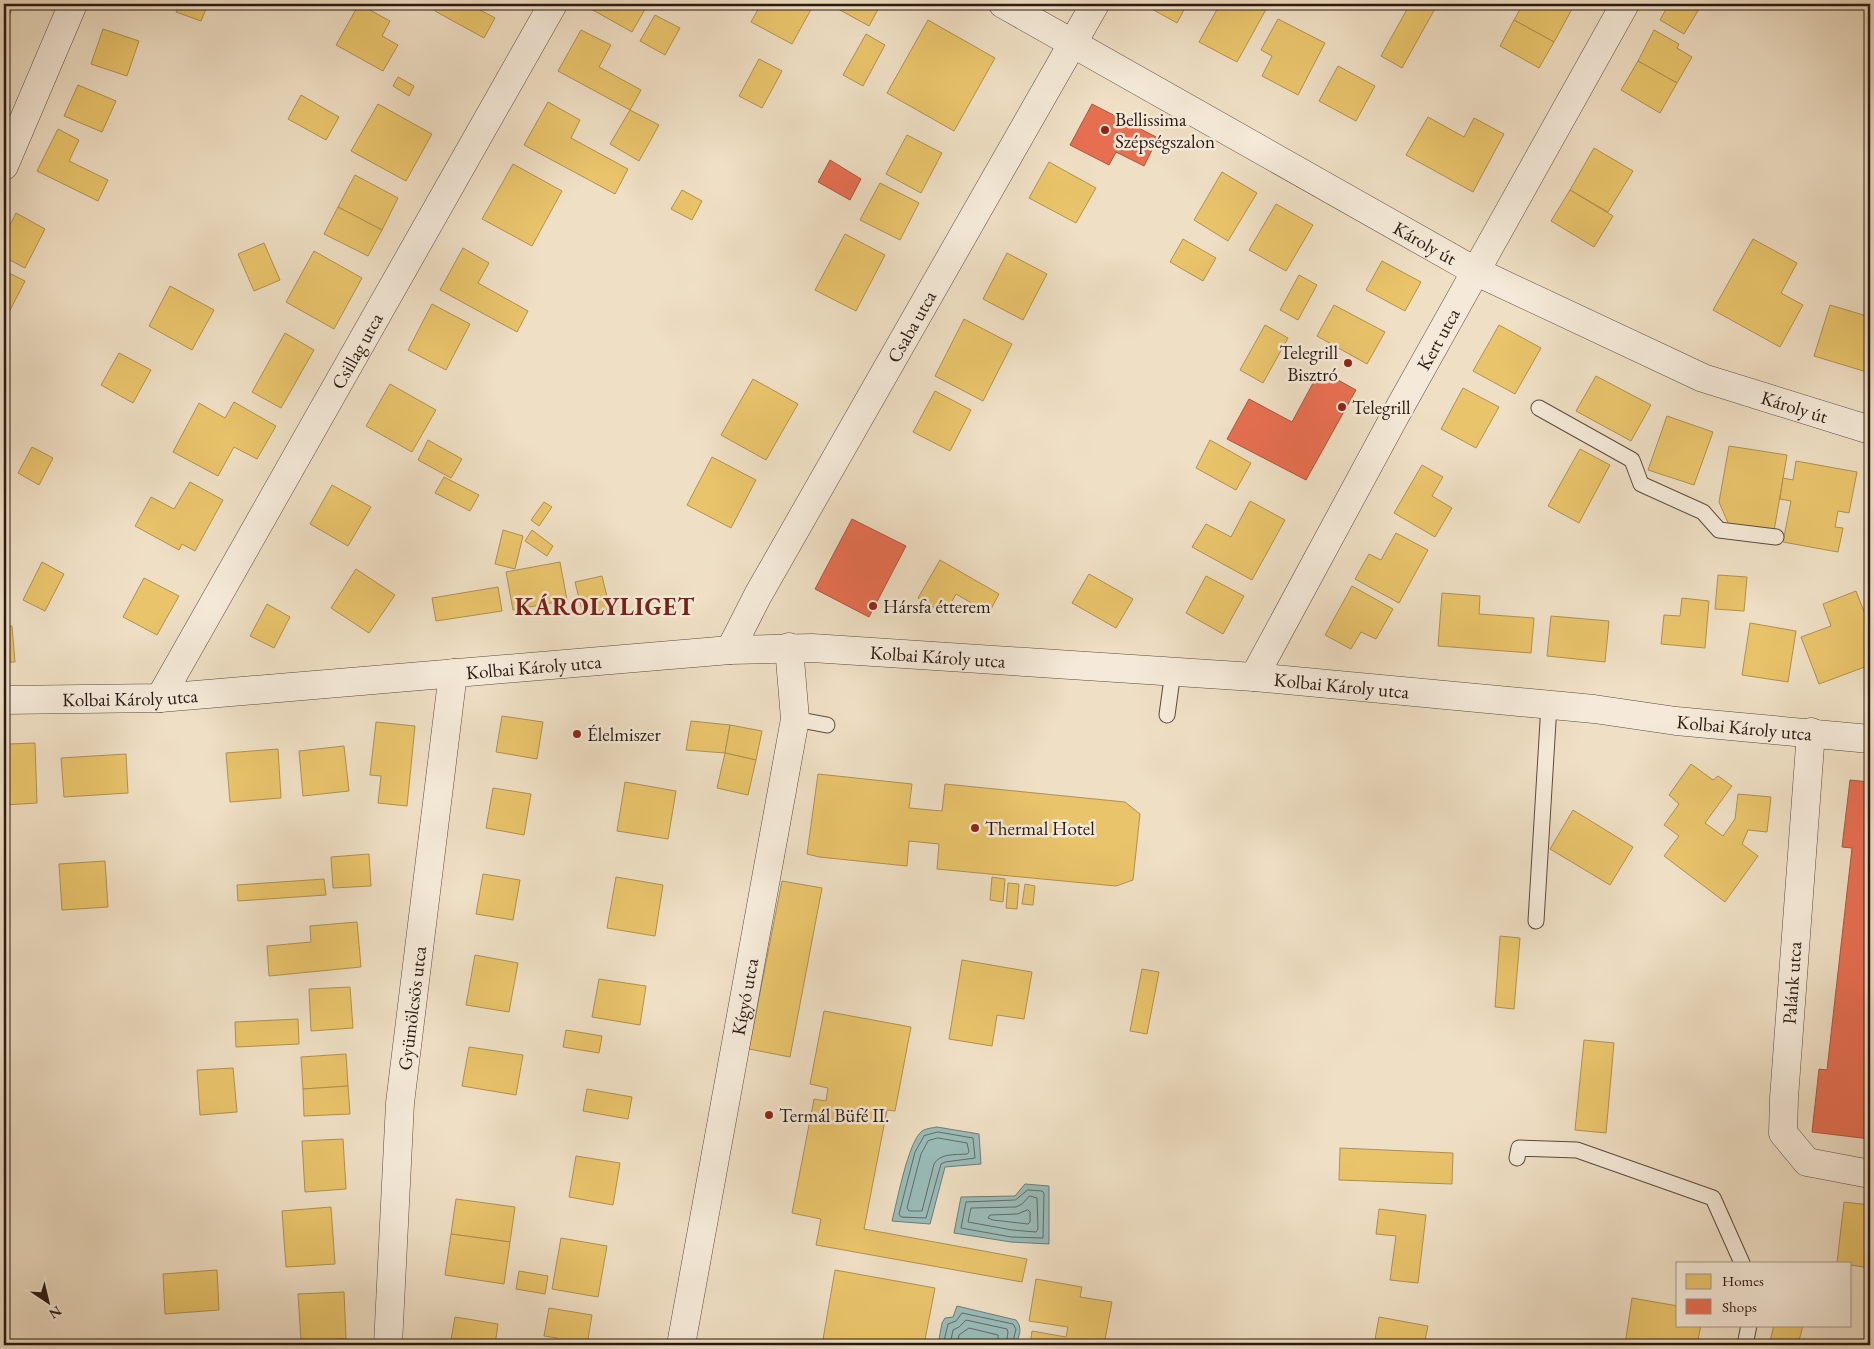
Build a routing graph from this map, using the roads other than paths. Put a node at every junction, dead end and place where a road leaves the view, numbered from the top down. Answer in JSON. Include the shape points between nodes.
{"nodes":[{"id":1,"x":73,"y":4,"type":"edge"},
{"id":2,"x":553,"y":4,"type":"edge"},
{"id":3,"x":1003,"y":4,"type":"edge"},
{"id":4,"x":1095,"y":4,"type":"edge"},
{"id":5,"x":1625,"y":4,"type":"edge"},
{"id":6,"x":1073,"y":44,"type":"junction"},
{"id":7,"x":4,"y":166,"type":"edge"},
{"id":8,"x":1475,"y":271,"type":"junction"},
{"id":9,"x":1539,"y":408,"type":"dead end"},
{"id":10,"x":1870,"y":430,"type":"edge"},
{"id":11,"x":1776,"y":537,"type":"dead end"},
{"id":12,"x":789,"y":647,"type":"junction"},
{"id":13,"x":730,"y":650,"type":"junction"},
{"id":14,"x":1173,"y":671,"type":"junction"},
{"id":15,"x":453,"y":673,"type":"junction"},
{"id":16,"x":1254,"y":676,"type":"junction"},
{"id":17,"x":160,"y":698,"type":"junction"},
{"id":18,"x":4,"y":700,"type":"edge"},
{"id":19,"x":1549,"y":705,"type":"junction"},
{"id":20,"x":1167,"y":715,"type":"dead end"},
{"id":21,"x":795,"y":719,"type":"junction"},
{"id":22,"x":827,"y":725,"type":"dead end"},
{"id":23,"x":1811,"y":732,"type":"junction"},
{"id":24,"x":1870,"y":739,"type":"edge"},
{"id":25,"x":1536,"y":921,"type":"dead end"},
{"id":26,"x":1517,"y":1158,"type":"dead end"},
{"id":27,"x":1870,"y":1174,"type":"edge"},
{"id":28,"x":1742,"y":1262,"type":"edge"},
{"id":29,"x":1749,"y":1326,"type":"edge"},
{"id":30,"x":388,"y":1345,"type":"edge"},
{"id":31,"x":681,"y":1345,"type":"edge"},
{"id":32,"x":1745,"y":1345,"type":"edge"}],
"edges":[{"from":1,"to":7,"type":"street"},
{"from":2,"to":17,"type":"street","name":"Csillag utca"},
{"from":3,"to":6,"type":"street","name":"Károly út"},
{"from":4,"to":6,"type":"street","name":"Csaba utca"},
{"from":5,"to":8,"type":"street","name":"Kert utca"},
{"from":6,"to":8,"type":"street","name":"Károly út"},
{"from":6,"to":13,"type":"street","name":"Csaba utca"},
{"from":8,"to":10,"type":"street","name":"Károly út","via":[[1703,378]]},
{"from":8,"to":16,"type":"street","name":"Kert utca"},
{"from":9,"to":11,"type":"lane","via":[[1632,460],[1641,484],[1703,512],[1719,530]]},
{"from":12,"to":13,"type":"street","name":"Kolbai Károly utca"},
{"from":12,"to":14,"type":"street","name":"Kolbai Károly utca"},
{"from":12,"to":21,"type":"street","name":"Kígyó utca"},
{"from":13,"to":15,"type":"street","name":"Kolbai Károly utca"},
{"from":14,"to":16,"type":"street","name":"Kolbai Károly utca"},
{"from":14,"to":20,"type":"lane"},
{"from":15,"to":17,"type":"street","name":"Kolbai Károly utca"},
{"from":15,"to":30,"type":"street","name":"Gyümölcsös utca","via":[[400,1103]]},
{"from":16,"to":19,"type":"street","name":"Kolbai Károly utca"},
{"from":17,"to":18,"type":"street","name":"Kolbai Károly utca"},
{"from":19,"to":23,"type":"street","name":"Kolbai Károly utca","via":[[1676,721]]},
{"from":19,"to":25,"type":"lane"},
{"from":21,"to":22,"type":"lane"},
{"from":21,"to":31,"type":"street","name":"Kígyó utca"},
{"from":23,"to":24,"type":"street","name":"Kolbai Károly utca"},
{"from":23,"to":27,"type":"street","name":"Palánk utca","via":[[1783,1133],[1807,1162]]},
{"from":26,"to":28,"type":"lane","via":[[1519,1148],[1577,1150],[1713,1198]]},
{"from":29,"to":32,"type":"lane"}]}
